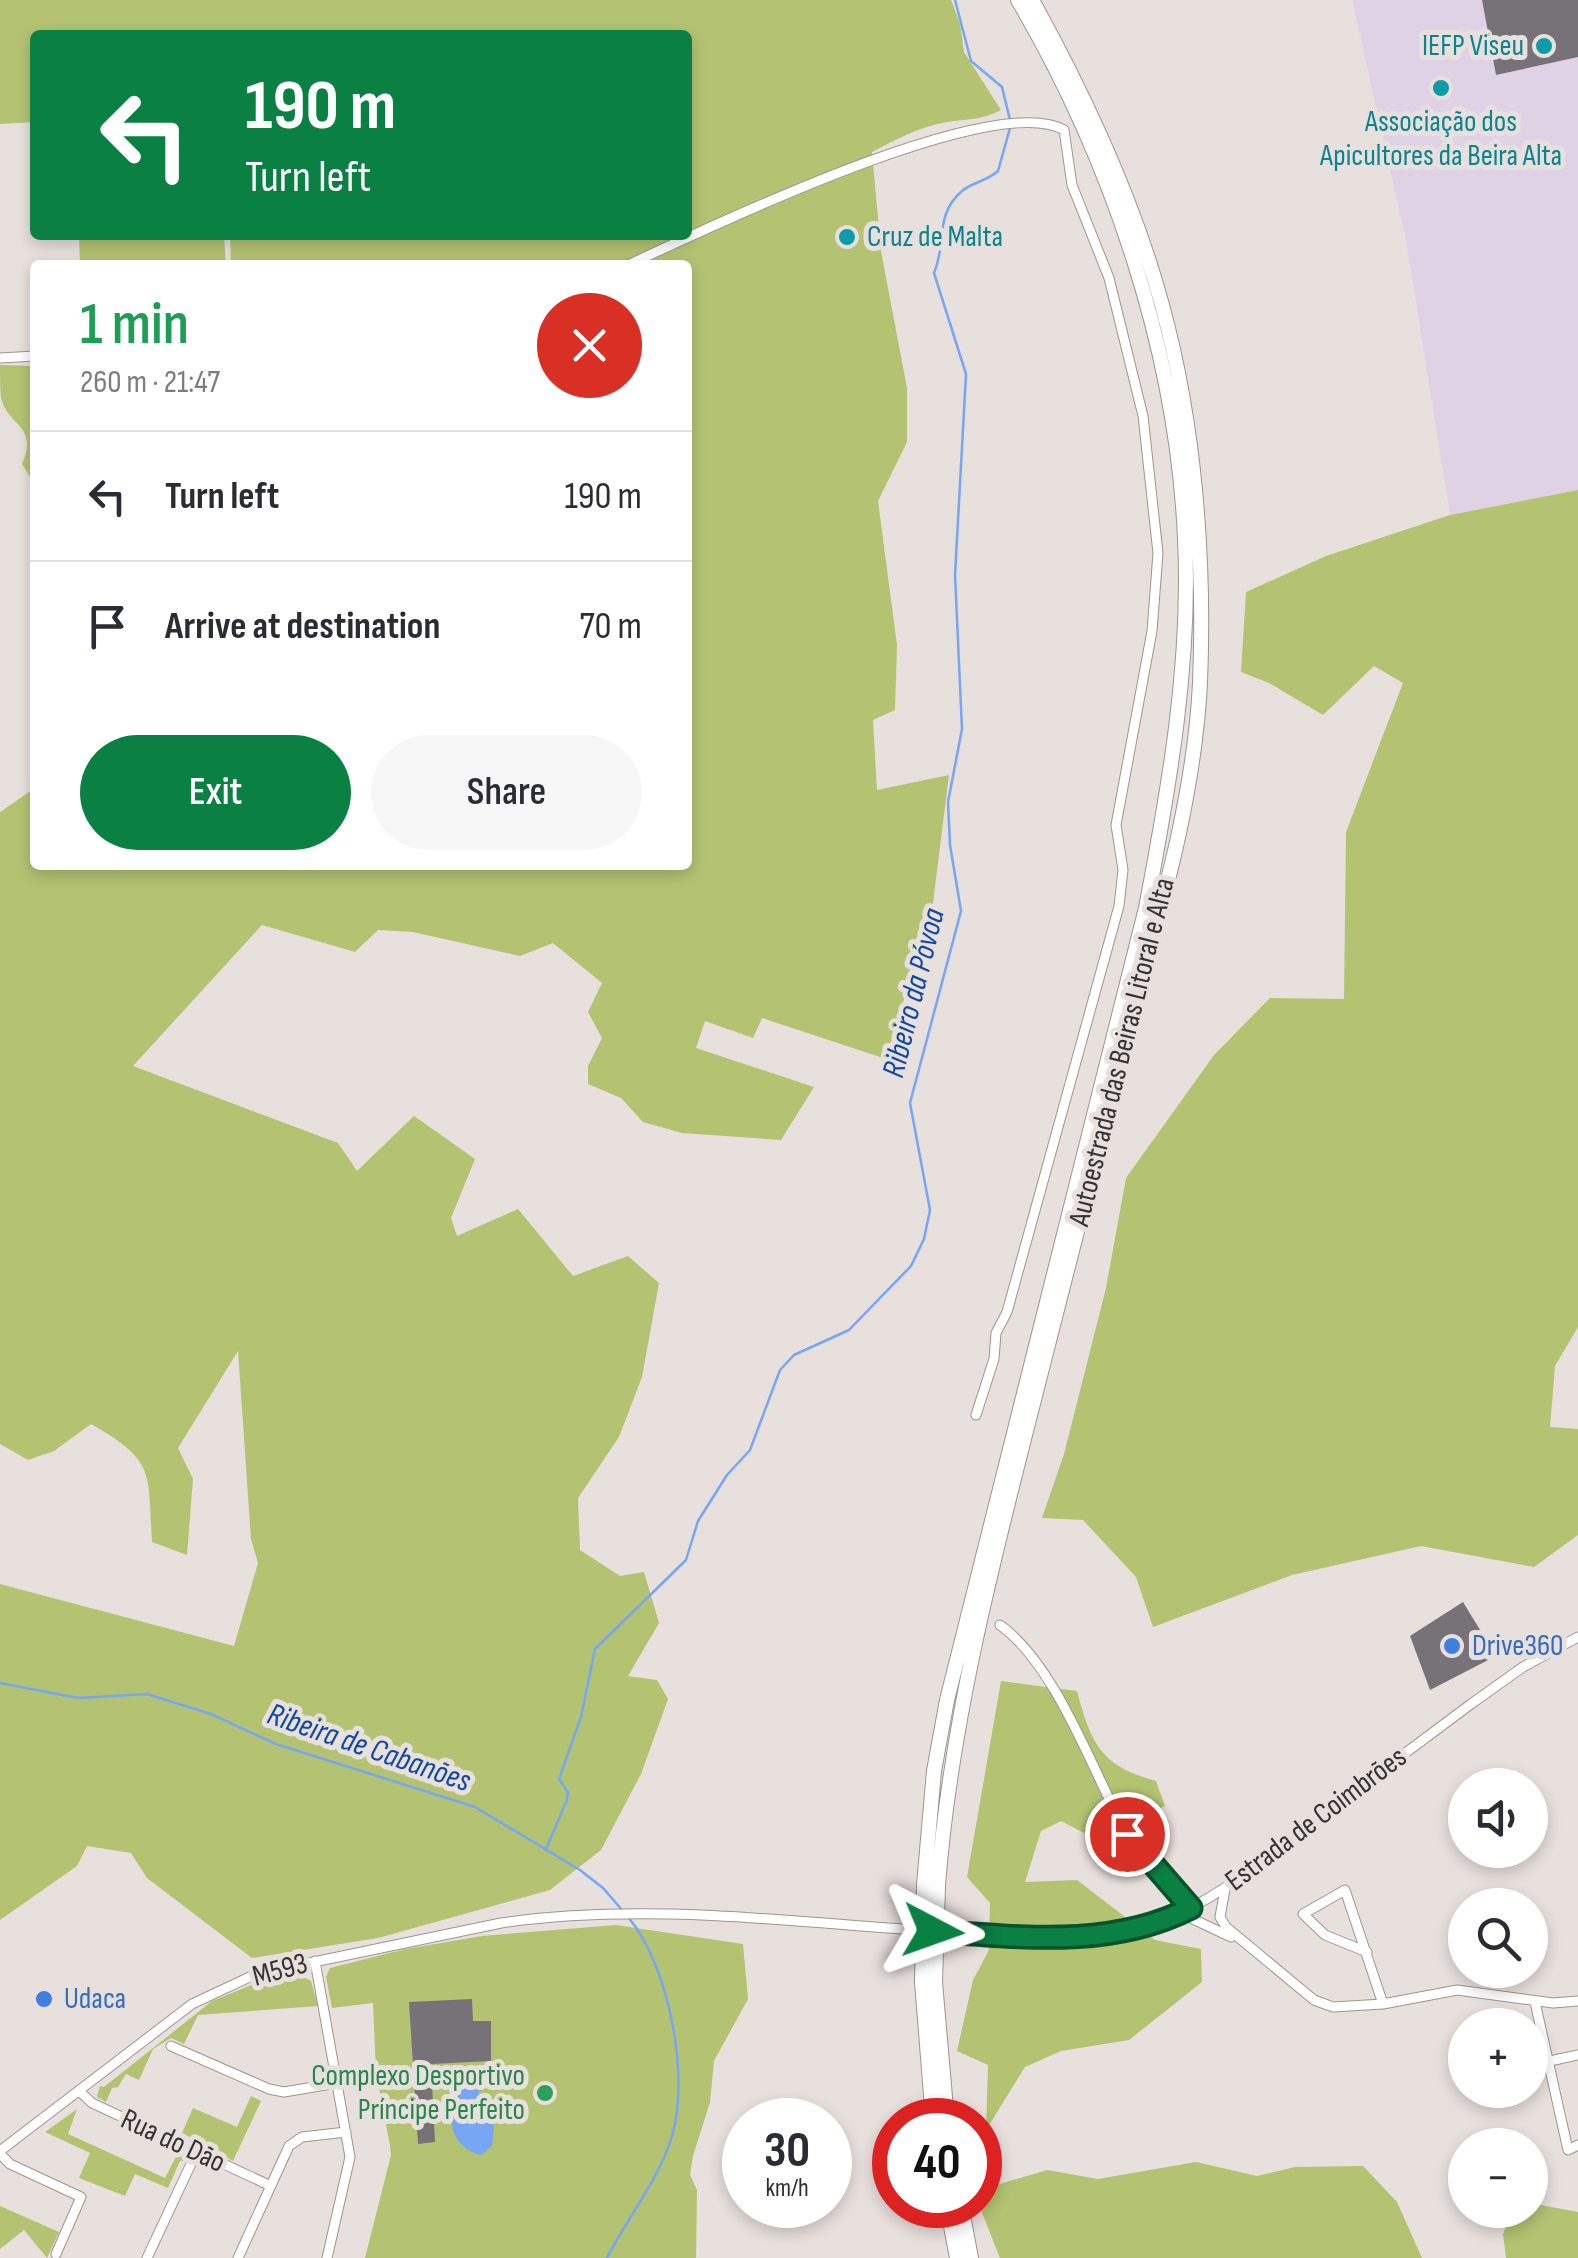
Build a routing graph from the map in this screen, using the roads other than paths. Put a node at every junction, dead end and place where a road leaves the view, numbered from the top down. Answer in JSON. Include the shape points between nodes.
{"nodes":[{"id":1,"x":1018,"y":0,"type":"edge"},
{"id":2,"x":1032,"y":0,"type":"edge"},
{"id":3,"x":692,"y":237,"type":"edge"},
{"id":4,"x":686,"y":240,"type":"edge"},
{"id":5,"x":640,"y":260,"type":"edge"},
{"id":6,"x":30,"y":356,"type":"edge"},
{"id":7,"x":0,"y":358,"type":"edge"},
{"id":8,"x":976,"y":1415,"type":"dead end"},
{"id":9,"x":1000,"y":1625,"type":"dead end"},
{"id":10,"x":1578,"y":1637,"type":"edge"},
{"id":11,"x":931,"y":1885,"type":"junction"},
{"id":12,"x":1226,"y":1887,"type":"junction"},
{"id":13,"x":1196,"y":1906,"type":"junction"},
{"id":14,"x":612,"y":1914,"type":"joint"},
{"id":15,"x":1179,"y":1914,"type":"junction"},
{"id":16,"x":1226,"y":1927,"type":"junction"},
{"id":17,"x":1368,"y":1952,"type":"junction"},
{"id":18,"x":1260,"y":1956,"type":"junction"},
{"id":19,"x":315,"y":1961,"type":"junction"},
{"id":20,"x":928,"y":1982,"type":"junction"},
{"id":21,"x":1578,"y":2001,"type":"edge"},
{"id":22,"x":1536,"y":2002,"type":"junction"},
{"id":23,"x":1382,"y":2004,"type":"junction"},
{"id":24,"x":171,"y":2046,"type":"dead end"},
{"id":25,"x":1578,"y":2054,"type":"edge"},
{"id":26,"x":1550,"y":2062,"type":"junction"},
{"id":27,"x":338,"y":2083,"type":"junction"},
{"id":28,"x":79,"y":2091,"type":"junction"},
{"id":29,"x":932,"y":2098,"type":"edge"},
{"id":30,"x":945,"y":2098,"type":"edge"},
{"id":31,"x":346,"y":2132,"type":"junction"},
{"id":32,"x":1578,"y":2144,"type":"edge"},
{"id":33,"x":197,"y":2152,"type":"junction"},
{"id":34,"x":0,"y":2153,"type":"edge"},
{"id":35,"x":271,"y":2186,"type":"junction"},
{"id":36,"x":951,"y":2228,"type":"edge"},
{"id":37,"x":966,"y":2228,"type":"edge"},
{"id":38,"x":56,"y":2254,"type":"dead end"},
{"id":39,"x":147,"y":2258,"type":"edge"},
{"id":40,"x":238,"y":2258,"type":"edge"},
{"id":41,"x":327,"y":2258,"type":"edge"},
{"id":42,"x":957,"y":2258,"type":"edge"},
{"id":43,"x":971,"y":2258,"type":"edge"}],
"edges":[{"from":1,"to":11,"type":"highway","name":"Autoestrada das Beiras Litoral e Alta","via":[[1092,152],[1145,300],[1180,486],[1180,684],[1146,908],[947,1700],[932,1789]]},
{"from":2,"to":11,"type":"highway","name":"Autoestrada das Beiras Litoral e Alta","via":[[1104,141],[1162,304],[1191,464],[1200,686],[1162,898],[982,1607]]},
{"from":3,"to":8,"type":"street","via":[[865,162],[946,137],[1047,123],[1064,130],[1072,185],[1109,278],[1143,416],[1158,553],[1152,631],[1116,824],[1119,906]]},
{"from":4,"to":5,"type":"street"},
{"from":6,"to":7,"type":"street"},
{"from":9,"to":13,"type":"street","via":[[1030,1652],[1127,1834]]},
{"from":10,"to":12,"type":"street","name":"Estrada de Coimbrões","via":[[1523,1667]]},
{"from":11,"to":20,"type":"highway","name":"Autoestrada das Beiras Litoral e Alta","bridge":true},
{"from":12,"to":13,"type":"street","name":"Estrada de Coimbrões"},
{"from":12,"to":16,"type":"street","via":[[1220,1917]]},
{"from":13,"to":15,"type":"street","name":"Estrada de Coimbrões"},
{"from":13,"to":16,"type":"street"},
{"from":14,"to":15,"type":"street","name":"Estrada de Coimbrões","via":[[1046,1938],[1111,1936]]},
{"from":14,"to":19,"type":"street","name":"M593","via":[[501,1923]]},
{"from":15,"to":18,"type":"street","via":[[1212,1925]]},
{"from":16,"to":18,"type":"street"},
{"from":17,"to":17,"type":"street","via":[[1344,1890],[1303,1914],[1326,1935]]},
{"from":17,"to":23,"type":"street"},
{"from":18,"to":23,"type":"street","via":[[1314,2000],[1333,2007]]},
{"from":19,"to":27,"type":"street"},
{"from":19,"to":28,"type":"street","name":"M593","via":[[256,1974],[192,2004]]},
{"from":20,"to":29,"type":"highway","name":"Autoestrada das Beiras Litoral e Alta"},
{"from":20,"to":30,"type":"highway","name":"Autoestrada das Beiras Litoral e Alta"},
{"from":21,"to":22,"type":"street"},
{"from":22,"to":23,"type":"street","via":[[1457,1990]]},
{"from":22,"to":26,"type":"street"},
{"from":24,"to":27,"type":"street","via":[[269,2090]]},
{"from":25,"to":26,"type":"street"},
{"from":26,"to":32,"type":"street","via":[[1568,2150]]},
{"from":27,"to":31,"type":"street"},
{"from":28,"to":33,"type":"street","name":"Rua do Dão"},
{"from":28,"to":34,"type":"street","name":"M593"},
{"from":31,"to":35,"type":"street","via":[[295,2141]]},
{"from":31,"to":41,"type":"street","via":[[348,2180]]},
{"from":33,"to":35,"type":"street","name":"Rua do Dão"},
{"from":33,"to":39,"type":"street"},
{"from":34,"to":38,"type":"street","via":[[82,2197]]},
{"from":35,"to":40,"type":"street"},
{"from":36,"to":42,"type":"highway"},
{"from":37,"to":43,"type":"highway"}]}
